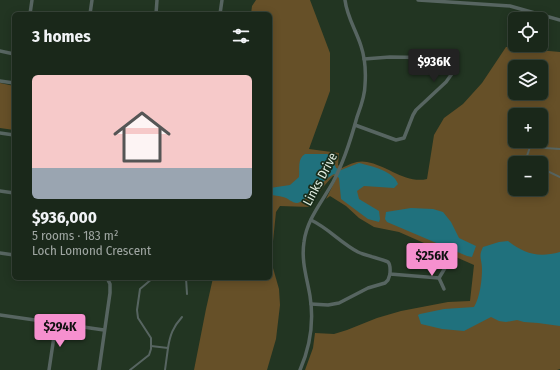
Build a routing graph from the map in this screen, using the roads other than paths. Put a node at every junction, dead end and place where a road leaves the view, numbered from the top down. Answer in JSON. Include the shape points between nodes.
{"nodes":[{"id":1,"x":32,"y":0,"type":"edge"},
{"id":2,"x":92,"y":0,"type":"edge"},
{"id":3,"x":157,"y":0,"type":"edge"},
{"id":4,"x":222,"y":0,"type":"edge"},
{"id":5,"x":345,"y":0,"type":"edge"},
{"id":6,"x":418,"y":0,"type":"edge"},
{"id":7,"x":30,"y":12,"type":"edge"},
{"id":8,"x":90,"y":12,"type":"edge"},
{"id":9,"x":156,"y":12,"type":"edge"},
{"id":10,"x":220,"y":12,"type":"edge"},
{"id":11,"x":560,"y":20,"type":"edge"},
{"id":12,"x":0,"y":52,"type":"edge"},
{"id":13,"x":12,"y":54,"type":"edge"},
{"id":14,"x":364,"y":59,"type":"junction"},
{"id":15,"x":0,"y":82,"type":"edge"},
{"id":16,"x":12,"y":83,"type":"edge"},
{"id":17,"x":355,"y":125,"type":"junction"},
{"id":18,"x":0,"y":133,"type":"edge"},
{"id":19,"x":12,"y":135,"type":"edge"},
{"id":20,"x":560,"y":150,"type":"edge"},
{"id":21,"x":527,"y":156,"type":"edge"},
{"id":22,"x":548,"y":171,"type":"edge"},
{"id":23,"x":560,"y":177,"type":"edge"},
{"id":24,"x":0,"y":191,"type":"edge"},
{"id":25,"x":12,"y":193,"type":"edge"},
{"id":26,"x":311,"y":220,"type":"junction"},
{"id":27,"x":0,"y":253,"type":"edge"},
{"id":28,"x":12,"y":255,"type":"edge"},
{"id":29,"x":445,"y":268,"type":"dead end"},
{"id":30,"x":390,"y":274,"type":"junction"},
{"id":31,"x":440,"y":278,"type":"junction"},
{"id":32,"x":108,"y":280,"type":"edge"},
{"id":33,"x":151,"y":280,"type":"edge"},
{"id":34,"x":186,"y":280,"type":"edge"},
{"id":35,"x":444,"y":289,"type":"dead end"},
{"id":36,"x":187,"y":294,"type":"dead end"},
{"id":37,"x":311,"y":304,"type":"junction"},
{"id":38,"x":0,"y":315,"type":"edge"},
{"id":39,"x":182,"y":317,"type":"dead end"},
{"id":40,"x":56,"y":323,"type":"junction"},
{"id":41,"x":104,"y":330,"type":"junction"},
{"id":42,"x":151,"y":346,"type":"junction"},
{"id":43,"x":168,"y":348,"type":"junction"},
{"id":44,"x":49,"y":370,"type":"edge"},
{"id":45,"x":98,"y":370,"type":"edge"},
{"id":46,"x":130,"y":370,"type":"edge"},
{"id":47,"x":165,"y":370,"type":"edge"},
{"id":48,"x":300,"y":370,"type":"edge"}],
"edges":[{"from":1,"to":7,"type":"street"},
{"from":2,"to":8,"type":"street"},
{"from":3,"to":9,"type":"street"},
{"from":4,"to":10,"type":"street"},
{"from":5,"to":14,"type":"street","name":"Links Drive"},
{"from":6,"to":11,"type":"street","via":[[510,6]]},
{"from":12,"to":13,"type":"street"},
{"from":14,"to":17,"type":"street","name":"Links Drive","via":[[365,86]]},
{"from":14,"to":17,"type":"street","via":[[450,58],[455,62],[456,68],[446,82],[416,110],[404,138],[396,140]]},
{"from":15,"to":16,"type":"street"},
{"from":17,"to":26,"type":"street","name":"Links Drive","via":[[334,180]]},
{"from":18,"to":19,"type":"street"},
{"from":20,"to":21,"type":"lane","via":[[530,147]]},
{"from":22,"to":23,"type":"lane"},
{"from":24,"to":25,"type":"street"},
{"from":26,"to":30,"type":"street","via":[[356,251],[387,262],[390,265]]},
{"from":26,"to":37,"type":"street","name":"Links Drive","via":[[303,252]]},
{"from":27,"to":28,"type":"street"},
{"from":29,"to":31,"type":"street"},
{"from":30,"to":31,"type":"street"},
{"from":30,"to":37,"type":"street","via":[[385,283],[339,302],[328,305]]},
{"from":31,"to":35,"type":"street"},
{"from":32,"to":41,"type":"street","via":[[110,293]]},
{"from":33,"to":42,"type":"lane","via":[[140,289],[136,310],[138,318],[150,335]]},
{"from":34,"to":36,"type":"lane"},
{"from":37,"to":48,"type":"street","name":"Links Drive","via":[[310,336]]},
{"from":38,"to":40,"type":"street"},
{"from":39,"to":43,"type":"lane","via":[[170,334]]},
{"from":40,"to":41,"type":"street"},
{"from":40,"to":44,"type":"street"},
{"from":41,"to":45,"type":"street"},
{"from":42,"to":43,"type":"lane"},
{"from":42,"to":46,"type":"lane","via":[[149,355]]},
{"from":43,"to":47,"type":"lane"}]}
